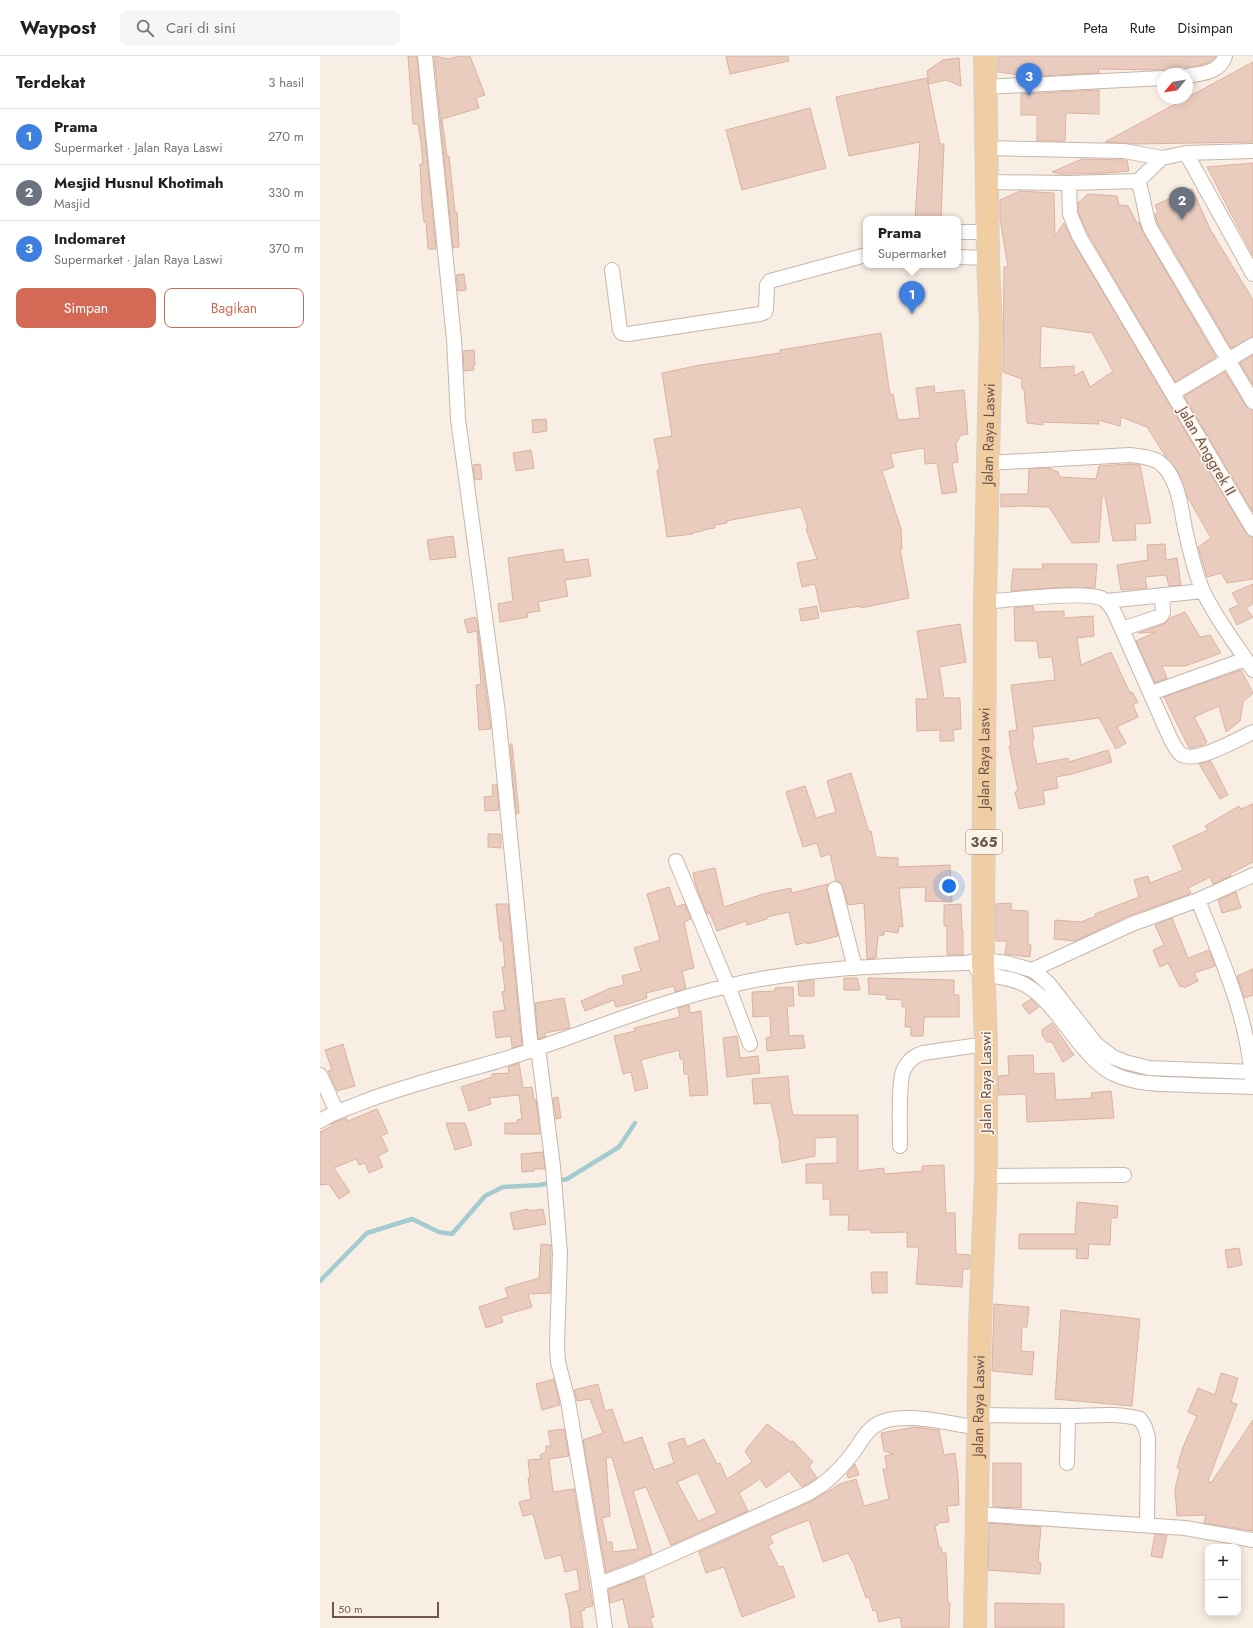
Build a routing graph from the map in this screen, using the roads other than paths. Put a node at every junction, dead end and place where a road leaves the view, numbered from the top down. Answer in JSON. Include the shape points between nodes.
{"nodes":[{"id":1,"x":425,"y":56,"type":"edge"},
{"id":2,"x":985,"y":56,"type":"edge"},
{"id":3,"x":1225,"y":56,"type":"edge"},
{"id":4,"x":1193,"y":75,"type":"edge"},
{"id":5,"x":1157,"y":78,"type":"edge"},
{"id":6,"x":985,"y":87,"type":"junction"},
{"id":7,"x":985,"y":148,"type":"junction"},
{"id":8,"x":1253,"y":150,"type":"edge"},
{"id":9,"x":1186,"y":153,"type":"junction"},
{"id":10,"x":1162,"y":158,"type":"junction"},
{"id":11,"x":1138,"y":181,"type":"junction"},
{"id":12,"x":986,"y":182,"type":"junction"},
{"id":13,"x":1069,"y":183,"type":"junction"},
{"id":14,"x":961,"y":232,"type":"edge"},
{"id":15,"x":987,"y":232,"type":"junction"},
{"id":16,"x":863,"y":256,"type":"edge"},
{"id":17,"x":961,"y":257,"type":"edge"},
{"id":18,"x":988,"y":258,"type":"junction"},
{"id":19,"x":612,"y":270,"type":"dead end"},
{"id":20,"x":1253,"y":274,"type":"edge"},
{"id":21,"x":1253,"y":345,"type":"edge"},
{"id":22,"x":1228,"y":360,"type":"junction"},
{"id":23,"x":1173,"y":393,"type":"junction"},
{"id":24,"x":1253,"y":402,"type":"edge"},
{"id":25,"x":988,"y":463,"type":"junction"},
{"id":26,"x":1253,"y":529,"type":"edge"},
{"id":27,"x":1203,"y":591,"type":"junction"},
{"id":28,"x":1162,"y":595,"type":"junction"},
{"id":29,"x":1107,"y":601,"type":"junction"},
{"id":30,"x":985,"y":602,"type":"junction"},
{"id":31,"x":1122,"y":629,"type":"junction"},
{"id":32,"x":1250,"y":665,"type":"edge"},
{"id":33,"x":1151,"y":693,"type":"junction"},
{"id":34,"x":1253,"y":732,"type":"edge"},
{"id":35,"x":676,"y":861,"type":"dead end"},
{"id":36,"x":1253,"y":875,"type":"edge"},
{"id":37,"x":836,"y":889,"type":"dead end"},
{"id":38,"x":1198,"y":900,"type":"junction"},
{"id":39,"x":977,"y":965,"type":"junction"},
{"id":40,"x":855,"y":968,"type":"junction"},
{"id":41,"x":1032,"y":970,"type":"junction"},
{"id":42,"x":728,"y":986,"type":"junction"},
{"id":43,"x":750,"y":1044,"type":"dead end"},
{"id":44,"x":986,"y":1044,"type":"junction"},
{"id":45,"x":534,"y":1049,"type":"junction"},
{"id":46,"x":1252,"y":1072,"type":"edge"},
{"id":47,"x":320,"y":1075,"type":"edge"},
{"id":48,"x":1253,"y":1087,"type":"edge"},
{"id":49,"x":1253,"y":1090,"type":"edge"},
{"id":50,"x":337,"y":1112,"type":"junction"},
{"id":51,"x":320,"y":1121,"type":"edge"},
{"id":52,"x":900,"y":1146,"type":"dead end"},
{"id":53,"x":1124,"y":1174,"type":"dead end"},
{"id":54,"x":986,"y":1176,"type":"junction"},
{"id":55,"x":1068,"y":1416,"type":"junction"},
{"id":56,"x":978,"y":1421,"type":"junction"},
{"id":57,"x":1067,"y":1462,"type":"dead end"},
{"id":58,"x":977,"y":1514,"type":"junction"},
{"id":59,"x":1147,"y":1525,"type":"junction"},
{"id":60,"x":1253,"y":1540,"type":"edge"},
{"id":61,"x":600,"y":1584,"type":"junction"},
{"id":62,"x":605,"y":1628,"type":"edge"},
{"id":63,"x":975,"y":1628,"type":"edge"}],
"edges":[{"from":1,"to":45,"type":"street","via":[[454,339],[458,419],[498,713]]},
{"from":2,"to":6,"type":"main road","name":"Jalan Raya Laswi","number":"365"},
{"from":3,"to":4,"type":"street","via":[[1220,65],[1211,71]]},
{"from":5,"to":6,"type":"street"},
{"from":6,"to":7,"type":"main road","name":"Jalan Raya Laswi","number":"365"},
{"from":7,"to":10,"type":"street","via":[[1124,151]]},
{"from":7,"to":12,"type":"main road","name":"Jalan Raya Laswi","number":"365"},
{"from":8,"to":9,"type":"street"},
{"from":9,"to":10,"type":"street"},
{"from":9,"to":20,"type":"street"},
{"from":10,"to":11,"type":"street"},
{"from":11,"to":13,"type":"street"},
{"from":11,"to":22,"type":"street","via":[[1145,217],[1150,228]]},
{"from":12,"to":13,"type":"street"},
{"from":12,"to":15,"type":"main road","name":"Jalan Raya Laswi","number":"365"},
{"from":13,"to":23,"type":"street","name":"Jalan Anggrek II","via":[[1070,214],[1074,226]]},
{"from":14,"to":15,"type":"street"},
{"from":15,"to":18,"type":"main road","name":"Jalan Raya Laswi","number":"365"},
{"from":16,"to":19,"type":"street","via":[[770,281],[766,285],[766,309],[760,314],[628,334],[620,330]]},
{"from":17,"to":18,"type":"street"},
{"from":18,"to":25,"type":"main road","name":"Jalan Raya Laswi","number":"365","via":[[992,327]]},
{"from":21,"to":22,"type":"street"},
{"from":22,"to":23,"type":"street"},
{"from":22,"to":24,"type":"street"},
{"from":23,"to":26,"type":"street","name":"Jalan Anggrek II"},
{"from":25,"to":27,"type":"street","via":[[1130,455],[1159,462],[1170,476],[1179,496],[1191,554]]},
{"from":25,"to":30,"type":"main road","name":"Jalan Raya Laswi","number":"365"},
{"from":27,"to":28,"type":"street"},
{"from":27,"to":32,"type":"street"},
{"from":28,"to":29,"type":"street"},
{"from":28,"to":31,"type":"street","via":[[1161,616]]},
{"from":29,"to":30,"type":"street","via":[[1096,596],[1082,595]]},
{"from":29,"to":31,"type":"street"},
{"from":30,"to":39,"type":"main road","name":"Jalan Raya Laswi","number":"365"},
{"from":31,"to":33,"type":"street"},
{"from":32,"to":33,"type":"street"},
{"from":33,"to":34,"type":"street","via":[[1173,744],[1178,752],[1186,757],[1203,754]]},
{"from":35,"to":42,"type":"street"},
{"from":36,"to":38,"type":"street"},
{"from":37,"to":40,"type":"street"},
{"from":38,"to":41,"type":"street","via":[[1132,924]]},
{"from":38,"to":46,"type":"street","via":[[1240,1013]]},
{"from":39,"to":40,"type":"street"},
{"from":39,"to":41,"type":"street","via":[[1007,963]]},
{"from":39,"to":44,"type":"main road","name":"Jalan Raya Laswi","number":"365"},
{"from":39,"to":48,"type":"street","via":[[1030,988],[1049,1006],[1087,1052],[1115,1075],[1166,1084]]},
{"from":40,"to":42,"type":"street","via":[[782,975]]},
{"from":41,"to":46,"type":"street","via":[[1049,984],[1096,1044],[1113,1057],[1149,1068]]},
{"from":42,"to":43,"type":"street"},
{"from":42,"to":45,"type":"street","via":[[650,1009]]},
{"from":44,"to":52,"type":"street","via":[[914,1056],[901,1077]]},
{"from":44,"to":54,"type":"main road","name":"Jalan Raya Laswi","number":"365"},
{"from":45,"to":50,"type":"street","via":[[392,1091]]},
{"from":45,"to":61,"type":"street","via":[[553,1167],[560,1253],[556,1345],[558,1362],[568,1401]]},
{"from":46,"to":48,"type":"street"},
{"from":47,"to":50,"type":"street"},
{"from":48,"to":49,"type":"street"},
{"from":50,"to":51,"type":"street"},
{"from":53,"to":54,"type":"street"},
{"from":54,"to":56,"type":"main road","name":"Jalan Raya Laswi","number":"365"},
{"from":55,"to":56,"type":"street"},
{"from":55,"to":57,"type":"street"},
{"from":55,"to":59,"type":"street","via":[[1140,1419],[1148,1438]]},
{"from":56,"to":58,"type":"main road","name":"Jalan Raya Laswi","number":"365"},
{"from":56,"to":61,"type":"street","via":[[910,1418],[881,1422],[869,1431],[836,1473],[820,1487],[639,1569]]},
{"from":58,"to":59,"type":"street"},
{"from":58,"to":63,"type":"main road","name":"Jalan Raya Laswi","number":"365"},
{"from":59,"to":60,"type":"street","via":[[1185,1528]]},
{"from":61,"to":62,"type":"street"}]}
